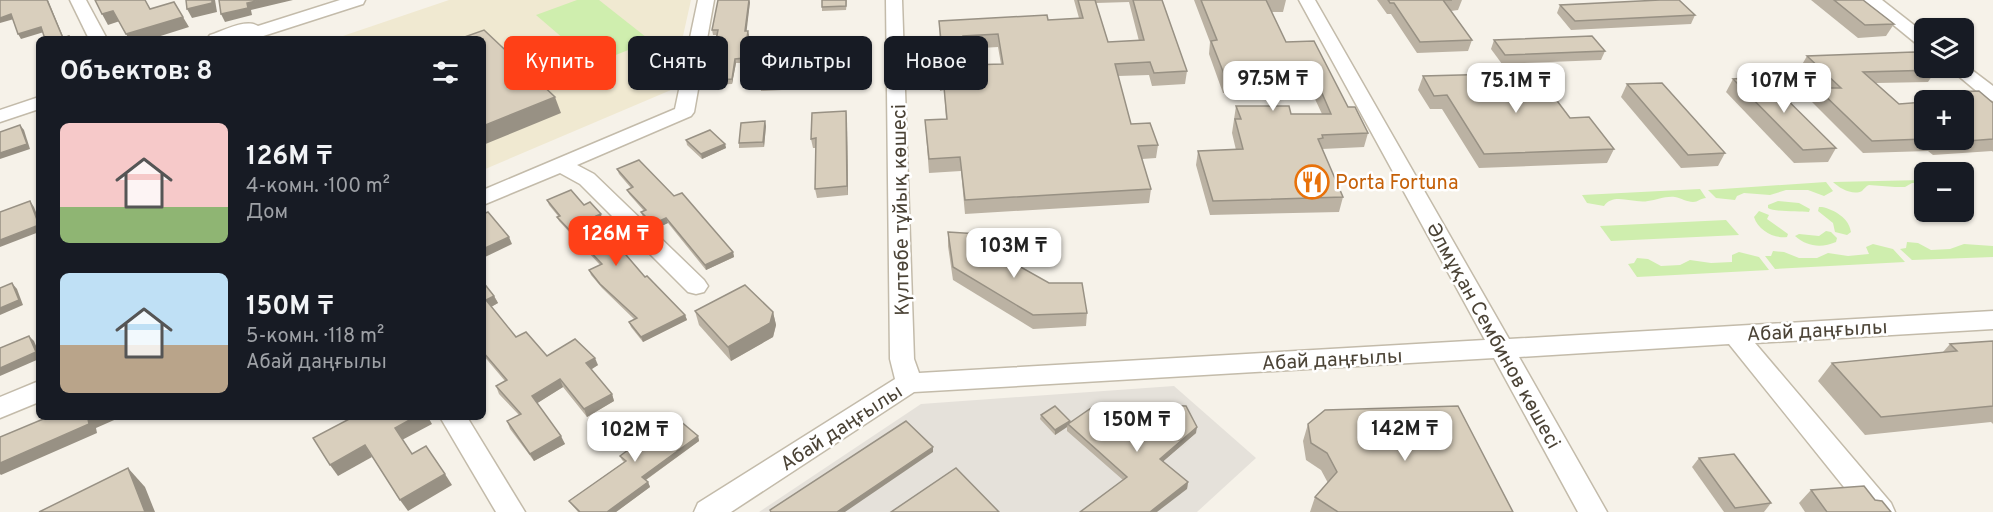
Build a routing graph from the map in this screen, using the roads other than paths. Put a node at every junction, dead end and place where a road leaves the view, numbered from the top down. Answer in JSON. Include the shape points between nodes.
{"nodes":[{"id":1,"x":78,"y":0,"type":"edge"},
{"id":2,"x":337,"y":0,"type":"edge"},
{"id":3,"x":357,"y":0,"type":"edge"},
{"id":4,"x":706,"y":0,"type":"edge"},
{"id":5,"x":894,"y":0,"type":"edge"},
{"id":6,"x":1307,"y":0,"type":"edge"},
{"id":7,"x":1871,"y":0,"type":"edge"},
{"id":8,"x":1914,"y":33,"type":"edge"},
{"id":9,"x":96,"y":36,"type":"edge"},
{"id":10,"x":225,"y":36,"type":"edge"},
{"id":11,"x":245,"y":36,"type":"edge"},
{"id":12,"x":1971,"y":78,"type":"edge"},
{"id":13,"x":1993,"y":95,"type":"edge"},
{"id":14,"x":36,"y":97,"type":"edge"},
{"id":15,"x":36,"y":104,"type":"edge"},
{"id":16,"x":0,"y":109,"type":"edge"},
{"id":17,"x":0,"y":116,"type":"edge"},
{"id":18,"x":561,"y":165,"type":"junction"},
{"id":19,"x":486,"y":197,"type":"edge"},
{"id":20,"x":696,"y":286,"type":"dead end"},
{"id":21,"x":1993,"y":320,"type":"edge"},
{"id":22,"x":1735,"y":335,"type":"junction"},
{"id":23,"x":1502,"y":349,"type":"junction"},
{"id":24,"x":909,"y":383,"type":"junction"},
{"id":25,"x":36,"y":392,"type":"edge"},
{"id":26,"x":0,"y":408,"type":"edge"},
{"id":27,"x":455,"y":420,"type":"edge"},
{"id":28,"x":511,"y":512,"type":"edge"},
{"id":29,"x":708,"y":512,"type":"edge"},
{"id":30,"x":1593,"y":512,"type":"edge"},
{"id":31,"x":1881,"y":512,"type":"edge"}],
"edges":[{"from":1,"to":9,"type":"street"},
{"from":2,"to":10,"type":"street"},
{"from":3,"to":11,"type":"street"},
{"from":4,"to":18,"type":"street","via":[[684,112]]},
{"from":5,"to":24,"type":"street","name":"Күлтөбе тұйық көшесі","via":[[902,359]]},
{"from":6,"to":23,"type":"street","name":"Әлмұқан Сембинов көшесі"},
{"from":7,"to":8,"type":"street"},
{"from":12,"to":13,"type":"street"},
{"from":14,"to":16,"type":"street"},
{"from":15,"to":17,"type":"street"},
{"from":18,"to":19,"type":"street"},
{"from":18,"to":20,"type":"street","via":[[587,179]]},
{"from":21,"to":22,"type":"street","name":"Абай даңғылы"},
{"from":22,"to":23,"type":"street","name":"Абай даңғылы"},
{"from":22,"to":31,"type":"street"},
{"from":23,"to":24,"type":"street","name":"Абай даңғылы"},
{"from":23,"to":30,"type":"street","name":"Әлмұқан Сембинов көшесі"},
{"from":24,"to":29,"type":"street","name":"Абай даңғылы"},
{"from":25,"to":26,"type":"street"},
{"from":27,"to":28,"type":"street"}]}
